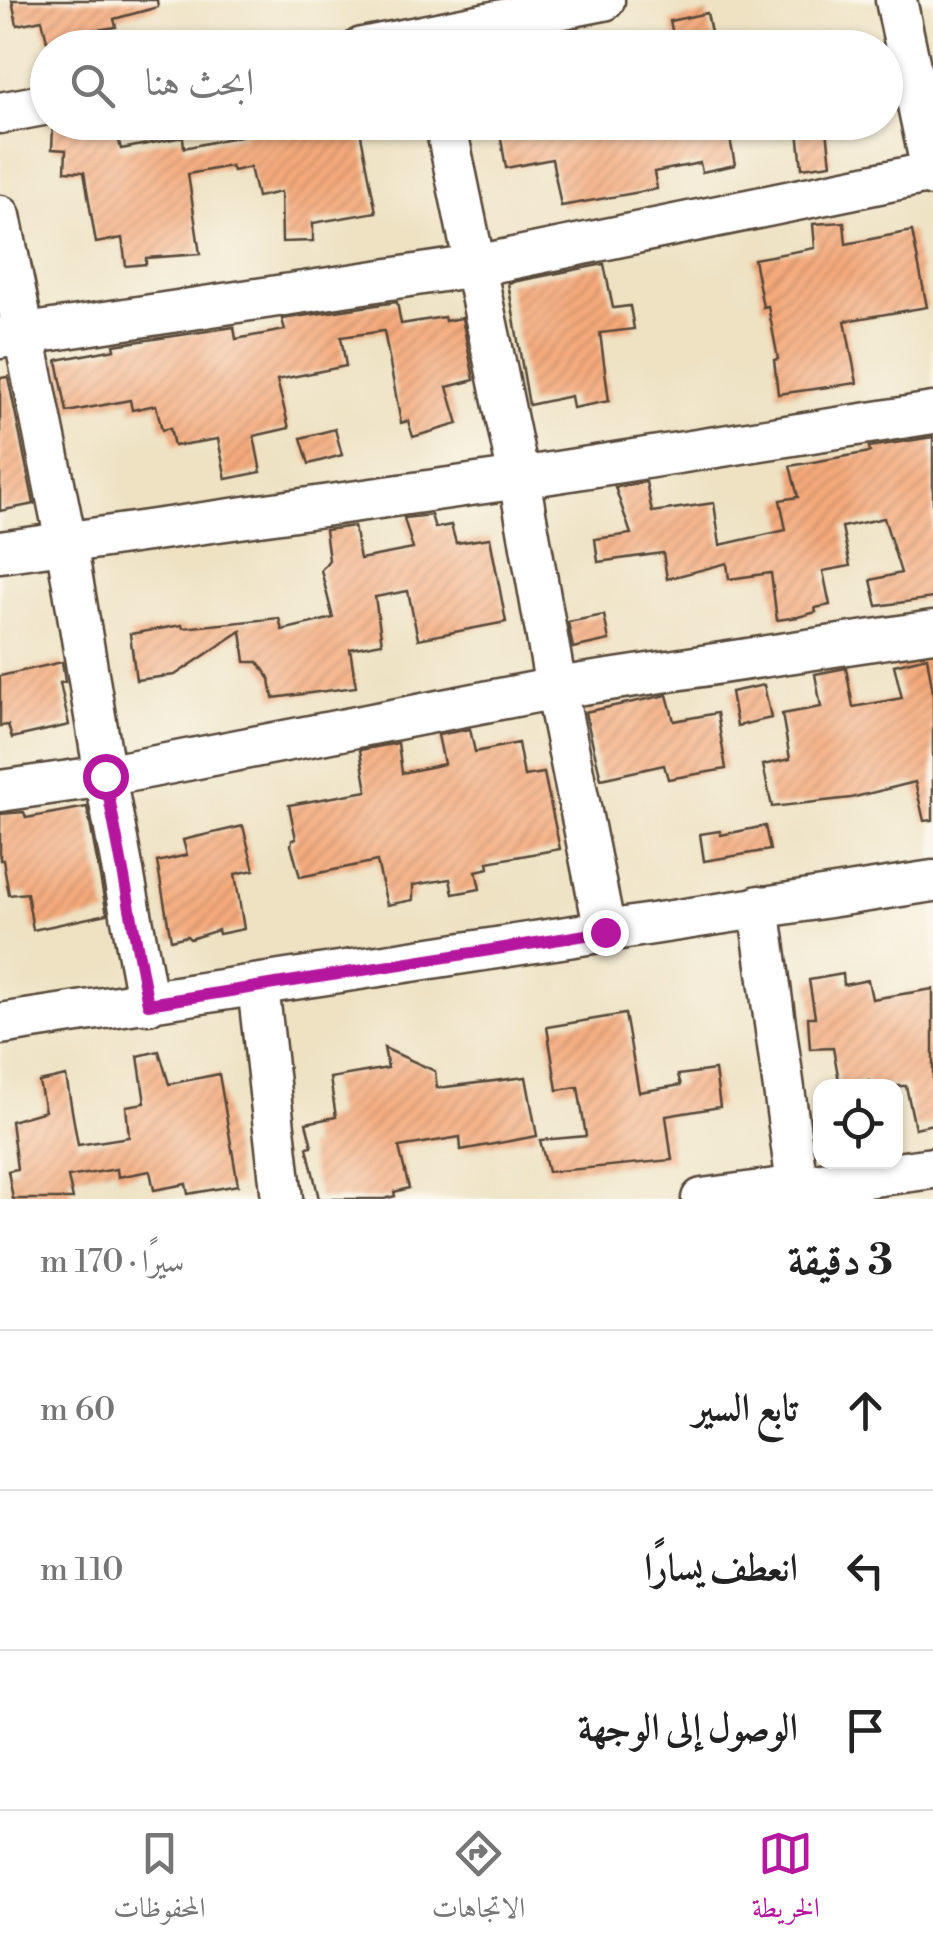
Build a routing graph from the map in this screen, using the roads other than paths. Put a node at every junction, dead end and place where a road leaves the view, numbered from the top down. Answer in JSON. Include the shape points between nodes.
{"nodes":[{"id":1,"x":604,"y":0,"type":"edge"},
{"id":2,"x":896,"y":0,"type":"edge"},
{"id":3,"x":426,"y":28,"type":"edge"},
{"id":4,"x":902,"y":30,"type":"edge"},
{"id":5,"x":903,"y":33,"type":"edge"},
{"id":6,"x":30,"y":107,"type":"edge"},
{"id":7,"x":0,"y":113,"type":"edge"},
{"id":8,"x":449,"y":140,"type":"edge"},
{"id":9,"x":933,"y":173,"type":"edge"},
{"id":10,"x":0,"y":216,"type":"edge"},
{"id":11,"x":475,"y":266,"type":"junction"},
{"id":12,"x":12,"y":337,"type":"edge"},
{"id":13,"x":933,"y":413,"type":"edge"},
{"id":14,"x":519,"y":478,"type":"junction"},
{"id":15,"x":66,"y":542,"type":"junction"},
{"id":16,"x":0,"y":552,"type":"edge"},
{"id":17,"x":933,"y":631,"type":"edge"},
{"id":18,"x":556,"y":688,"type":"junction"},
{"id":19,"x":105,"y":776,"type":"junction"},
{"id":20,"x":0,"y":791,"type":"edge"},
{"id":21,"x":933,"y":881,"type":"edge"},
{"id":22,"x":759,"y":906,"type":"junction"},
{"id":23,"x":605,"y":932,"type":"junction"},
{"id":24,"x":258,"y":986,"type":"junction"},
{"id":25,"x":148,"y":1004,"type":"junction"},
{"id":26,"x":0,"y":1024,"type":"edge"},
{"id":27,"x":933,"y":1168,"type":"edge"},
{"id":28,"x":798,"y":1192,"type":"edge"},
{"id":29,"x":282,"y":1199,"type":"edge"},
{"id":30,"x":702,"y":1199,"type":"edge"}],
"edges":[{"from":1,"to":3,"type":"street"},
{"from":2,"to":4,"type":"street"},
{"from":5,"to":9,"type":"street"},
{"from":6,"to":7,"type":"street"},
{"from":8,"to":11,"type":"street"},
{"from":9,"to":11,"type":"street"},
{"from":10,"to":12,"type":"street"},
{"from":11,"to":12,"type":"street"},
{"from":11,"to":14,"type":"street"},
{"from":12,"to":15,"type":"street"},
{"from":13,"to":14,"type":"street"},
{"from":14,"to":15,"type":"street"},
{"from":14,"to":18,"type":"street"},
{"from":15,"to":16,"type":"street"},
{"from":15,"to":19,"type":"street"},
{"from":17,"to":18,"type":"street"},
{"from":18,"to":19,"type":"street"},
{"from":18,"to":23,"type":"street"},
{"from":19,"to":20,"type":"street"},
{"from":19,"to":25,"type":"street"},
{"from":21,"to":22,"type":"street"},
{"from":22,"to":23,"type":"street"},
{"from":22,"to":28,"type":"street"},
{"from":23,"to":24,"type":"street"},
{"from":24,"to":25,"type":"street"},
{"from":24,"to":29,"type":"street"},
{"from":25,"to":26,"type":"street"},
{"from":27,"to":28,"type":"street"},
{"from":28,"to":30,"type":"street"}]}
